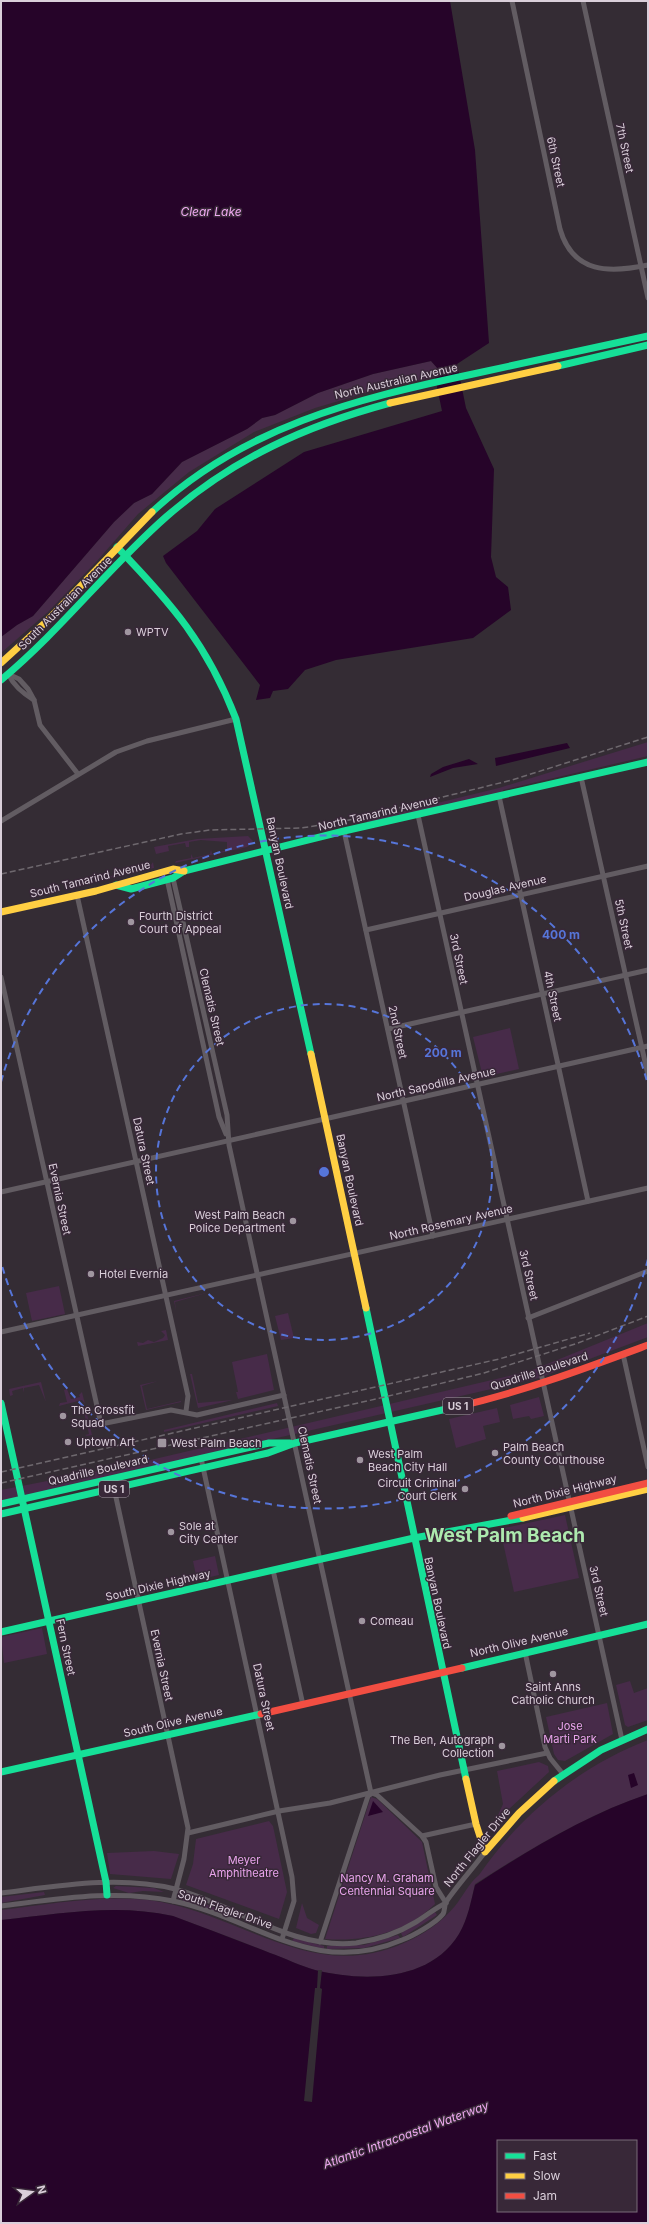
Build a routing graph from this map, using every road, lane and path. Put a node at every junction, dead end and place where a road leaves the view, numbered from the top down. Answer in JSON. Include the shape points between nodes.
{"nodes":[{"id":1,"x":512,"y":1,"type":"edge"},
{"id":2,"x":584,"y":1,"type":"edge"},
{"id":3,"x":648,"y":265,"type":"edge"},
{"id":4,"x":640,"y":267,"type":"junction"},
{"id":5,"x":648,"y":298,"type":"edge"},
{"id":6,"x":648,"y":336,"type":"edge"},
{"id":7,"x":648,"y":345,"type":"edge"},
{"id":8,"x":362,"y":398,"type":"junction"},
{"id":9,"x":366,"y":408,"type":"junction"},
{"id":10,"x":117,"y":547,"type":"junction"},
{"id":11,"x":126,"y":556,"type":"junction"},
{"id":12,"x":1,"y":663,"type":"edge"},
{"id":13,"x":8,"y":674,"type":"junction"},
{"id":14,"x":1,"y":680,"type":"edge"},
{"id":15,"x":236,"y":719,"type":"junction"},
{"id":16,"x":648,"y":762,"type":"edge"},
{"id":17,"x":78,"y":774,"type":"junction"},
{"id":18,"x":582,"y":777,"type":"junction"},
{"id":19,"x":499,"y":796,"type":"junction"},
{"id":20,"x":418,"y":815,"type":"junction"},
{"id":21,"x":1,"y":821,"type":"edge"},
{"id":22,"x":344,"y":831,"type":"junction"},
{"id":23,"x":266,"y":851,"type":"junction"},
{"id":24,"x":648,"y":866,"type":"edge"},
{"id":25,"x":167,"y":870,"type":"junction"},
{"id":26,"x":184,"y":871,"type":"junction"},
{"id":27,"x":603,"y":876,"type":"junction"},
{"id":28,"x":170,"y":879,"type":"junction"},
{"id":29,"x":150,"y":884,"type":"junction"},
{"id":30,"x":116,"y":885,"type":"junction"},
{"id":31,"x":77,"y":895,"type":"junction"},
{"id":32,"x":521,"y":895,"type":"junction"},
{"id":33,"x":1,"y":912,"type":"edge"},
{"id":34,"x":439,"y":913,"type":"junction"},
{"id":35,"x":366,"y":930,"type":"junction"},
{"id":36,"x":648,"y":970,"type":"edge"},
{"id":37,"x":625,"y":975,"type":"junction"},
{"id":38,"x":1,"y":977,"type":"edge"},
{"id":39,"x":543,"y":994,"type":"junction"},
{"id":40,"x":461,"y":1012,"type":"junction"},
{"id":41,"x":388,"y":1029,"type":"junction"},
{"id":42,"x":645,"y":1046,"type":"edge"},
{"id":43,"x":558,"y":1066,"type":"junction"},
{"id":44,"x":648,"y":1076,"type":"edge"},
{"id":45,"x":477,"y":1086,"type":"junction"},
{"id":46,"x":404,"y":1102,"type":"junction"},
{"id":47,"x":326,"y":1119,"type":"junction"},
{"id":48,"x":228,"y":1140,"type":"junction"},
{"id":49,"x":136,"y":1161,"type":"junction"},
{"id":50,"x":46,"y":1181,"type":"junction"},
{"id":51,"x":648,"y":1188,"type":"edge"},
{"id":52,"x":1,"y":1192,"type":"edge"},
{"id":53,"x":588,"y":1201,"type":"junction"},
{"id":54,"x":506,"y":1220,"type":"junction"},
{"id":55,"x":433,"y":1236,"type":"junction"},
{"id":56,"x":355,"y":1254,"type":"junction"},
{"id":57,"x":648,"y":1271,"type":"edge"},
{"id":58,"x":258,"y":1275,"type":"junction"},
{"id":59,"x":166,"y":1295,"type":"junction"},
{"id":60,"x":76,"y":1316,"type":"junction"},
{"id":61,"x":528,"y":1318,"type":"junction"},
{"id":62,"x":1,"y":1332,"type":"edge"},
{"id":63,"x":648,"y":1344,"type":"edge"},
{"id":64,"x":623,"y":1354,"type":"junction"},
{"id":65,"x":543,"y":1384,"type":"junction"},
{"id":66,"x":284,"y":1395,"type":"junction"},
{"id":67,"x":1,"y":1403,"type":"edge"},
{"id":68,"x":186,"y":1412,"type":"junction"},
{"id":69,"x":389,"y":1421,"type":"junction"},
{"id":70,"x":295,"y":1443,"type":"junction"},
{"id":71,"x":201,"y":1458,"type":"junction"},
{"id":72,"x":648,"y":1467,"type":"edge"},
{"id":73,"x":203,"y":1468,"type":"junction"},
{"id":74,"x":112,"y":1479,"type":"junction"},
{"id":75,"x":648,"y":1483,"type":"edge"},
{"id":76,"x":114,"y":1488,"type":"junction"},
{"id":77,"x":648,"y":1489,"type":"edge"},
{"id":78,"x":22,"y":1498,"type":"junction"},
{"id":79,"x":1,"y":1504,"type":"edge"},
{"id":80,"x":570,"y":1504,"type":"junction"},
{"id":81,"x":24,"y":1508,"type":"junction"},
{"id":82,"x":1,"y":1514,"type":"edge"},
{"id":83,"x":414,"y":1538,"type":"junction"},
{"id":84,"x":320,"y":1559,"type":"junction"},
{"id":85,"x":272,"y":1570,"type":"junction"},
{"id":86,"x":228,"y":1580,"type":"junction"},
{"id":87,"x":138,"y":1600,"type":"junction"},
{"id":88,"x":49,"y":1621,"type":"junction"},
{"id":89,"x":648,"y":1624,"type":"edge"},
{"id":90,"x":1,"y":1632,"type":"edge"},
{"id":91,"x":599,"y":1635,"type":"junction"},
{"id":92,"x":525,"y":1652,"type":"junction"},
{"id":93,"x":442,"y":1672,"type":"junction"},
{"id":94,"x":349,"y":1694,"type":"junction"},
{"id":95,"x":303,"y":1705,"type":"junction"},
{"id":96,"x":258,"y":1715,"type":"junction"},
{"id":97,"x":648,"y":1729,"type":"edge"},
{"id":98,"x":167,"y":1735,"type":"junction"},
{"id":99,"x":622,"y":1740,"type":"junction"},
{"id":100,"x":547,"y":1753,"type":"junction"},
{"id":101,"x":77,"y":1755,"type":"junction"},
{"id":102,"x":1,"y":1772,"type":"edge"},
{"id":103,"x":464,"y":1772,"type":"junction"},
{"id":104,"x":563,"y":1774,"type":"junction"},
{"id":105,"x":371,"y":1793,"type":"junction"},
{"id":106,"x":279,"y":1811,"type":"junction"},
{"id":107,"x":476,"y":1824,"type":"junction"},
{"id":108,"x":188,"y":1833,"type":"junction"},
{"id":109,"x":422,"y":1836,"type":"junction"},
{"id":110,"x":485,"y":1852,"type":"junction"},
{"id":111,"x":106,"y":1882,"type":"junction"},
{"id":112,"x":177,"y":1890,"type":"junction"},
{"id":113,"x":1,"y":1893,"type":"edge"},
{"id":114,"x":107,"y":1895,"type":"junction"},
{"id":115,"x":173,"y":1901,"type":"junction"},
{"id":116,"x":446,"y":1903,"type":"junction"},
{"id":117,"x":1,"y":1906,"type":"edge"},
{"id":118,"x":408,"y":1927,"type":"joint"},
{"id":119,"x":285,"y":1932,"type":"junction"},
{"id":120,"x":413,"y":1935,"type":"joint"},
{"id":121,"x":282,"y":1939,"type":"junction"},
{"id":122,"x":320,"y":1942,"type":"junction"}],
"edges":[{"from":1,"to":4,"type":"street","name":"6th Street","via":[[564,241],[574,255],[596,268],[613,271]]},
{"from":2,"to":4,"type":"street","name":"7th Street"},
{"from":3,"to":4,"type":"street","name":"6th Street"},
{"from":4,"to":5,"type":"street","name":"7th Street"},
{"from":6,"to":8,"type":"street","name":"North Australian Avenue"},
{"from":7,"to":9,"type":"street","name":"North Australian Avenue"},
{"from":8,"to":9,"type":"street"},
{"from":8,"to":10,"type":"street","name":"North Australian Avenue","via":[[292,423],[224,457],[167,499]]},
{"from":9,"to":11,"type":"street","name":"North Australian Avenue","via":[[317,424],[249,456],[185,501]]},
{"from":10,"to":11,"type":"street","name":"Banyan Boulevard"},
{"from":10,"to":12,"type":"street","name":"South Australian Avenue","via":[[42,627]]},
{"from":11,"to":13,"type":"street","name":"South Australian Avenue","via":[[63,623]]},
{"from":11,"to":15,"type":"street","name":"Banyan Boulevard","via":[[170,602],[196,636],[225,688]]},
{"from":12,"to":13,"type":"street"},
{"from":13,"to":14,"type":"street","name":"South Australian Avenue"},
{"from":13,"to":17,"type":"street","via":[[19,679],[34,700],[40,725]]},
{"from":15,"to":17,"type":"street","via":[[132,746]]},
{"from":15,"to":23,"type":"street","name":"Banyan Boulevard"},
{"from":16,"to":18,"type":"street","name":"North Tamarind Avenue"},
{"from":17,"to":21,"type":"street"},
{"from":18,"to":19,"type":"street","name":"North Tamarind Avenue"},
{"from":18,"to":27,"type":"street","name":"5th Street"},
{"from":19,"to":20,"type":"street","name":"North Tamarind Avenue"},
{"from":19,"to":32,"type":"street","name":"4th Street"},
{"from":20,"to":22,"type":"street","name":"North Tamarind Avenue"},
{"from":20,"to":34,"type":"street","name":"3rd Street"},
{"from":22,"to":23,"type":"street","name":"North Tamarind Avenue"},
{"from":22,"to":35,"type":"street","name":"2nd Street"},
{"from":23,"to":26,"type":"street","name":"North Tamarind Avenue"},
{"from":23,"to":47,"type":"street","name":"Banyan Boulevard"},
{"from":24,"to":27,"type":"street","name":"Douglas Avenue"},
{"from":25,"to":26,"type":"street","name":"South Tamarind Avenue"},
{"from":25,"to":29,"type":"street"},
{"from":25,"to":30,"type":"street","name":"South Tamarind Avenue"},
{"from":26,"to":28,"type":"street","name":"North Tamarind Avenue"},
{"from":27,"to":32,"type":"street","name":"Douglas Avenue"},
{"from":27,"to":37,"type":"street","name":"5th Street"},
{"from":28,"to":29,"type":"street","name":"North Tamarind Avenue"},
{"from":28,"to":48,"type":"street","name":"Clematis Street","via":[[219,1117]]},
{"from":29,"to":30,"type":"street","name":"North Tamarind Avenue","via":[[131,889]]},
{"from":30,"to":31,"type":"street","name":"South Tamarind Avenue"},
{"from":31,"to":33,"type":"street","name":"South Tamarind Avenue"},
{"from":31,"to":49,"type":"street","name":"Datura Street"},
{"from":32,"to":34,"type":"street","name":"Douglas Avenue"},
{"from":32,"to":39,"type":"street","name":"4th Street"},
{"from":34,"to":35,"type":"street","name":"Douglas Avenue"},
{"from":34,"to":40,"type":"street","name":"3rd Street"},
{"from":35,"to":41,"type":"street","name":"2nd Street"},
{"from":36,"to":37,"type":"street"},
{"from":37,"to":39,"type":"street"},
{"from":37,"to":42,"type":"street","name":"5th Street"},
{"from":38,"to":50,"type":"street","name":"Evernia Street"},
{"from":39,"to":40,"type":"street"},
{"from":39,"to":43,"type":"street","name":"4th Street"},
{"from":40,"to":41,"type":"street"},
{"from":40,"to":45,"type":"street","name":"3rd Street"},
{"from":41,"to":46,"type":"street","name":"2nd Street"},
{"from":42,"to":43,"type":"street","name":"North Sapodilla Avenue"},
{"from":42,"to":44,"type":"street","name":"5th Street"},
{"from":43,"to":45,"type":"street","name":"North Sapodilla Avenue"},
{"from":43,"to":53,"type":"street","name":"4th Street"},
{"from":45,"to":46,"type":"street","name":"North Sapodilla Avenue"},
{"from":45,"to":54,"type":"street","name":"3rd Street"},
{"from":46,"to":47,"type":"street","name":"North Sapodilla Avenue"},
{"from":46,"to":55,"type":"street","name":"2nd Street"},
{"from":47,"to":48,"type":"street","name":"North Sapodilla Avenue"},
{"from":47,"to":56,"type":"street","name":"Banyan Boulevard"},
{"from":48,"to":49,"type":"street","name":"North Sapodilla Avenue"},
{"from":48,"to":58,"type":"street","name":"Clematis Street"},
{"from":49,"to":50,"type":"street","name":"North Sapodilla Avenue"},
{"from":49,"to":59,"type":"street","name":"Datura Street"},
{"from":50,"to":52,"type":"street","name":"North Sapodilla Avenue"},
{"from":50,"to":60,"type":"street","name":"Evernia Street"},
{"from":51,"to":53,"type":"street","name":"North Rosemary Avenue"},
{"from":53,"to":54,"type":"street","name":"North Rosemary Avenue"},
{"from":54,"to":55,"type":"street","name":"North Rosemary Avenue"},
{"from":54,"to":61,"type":"street","name":"3rd Street"},
{"from":55,"to":56,"type":"street","name":"North Rosemary Avenue"},
{"from":56,"to":58,"type":"street","name":"North Rosemary Avenue"},
{"from":56,"to":69,"type":"street","name":"Banyan Boulevard"},
{"from":57,"to":61,"type":"street"},
{"from":58,"to":59,"type":"street","name":"North Rosemary Avenue"},
{"from":58,"to":66,"type":"street","name":"Clematis Street"},
{"from":59,"to":60,"type":"street","name":"North Rosemary Avenue"},
{"from":59,"to":68,"type":"street","name":"Datura Street","via":[[188,1396]]},
{"from":60,"to":62,"type":"street","name":"North Rosemary Avenue"},
{"from":60,"to":68,"type":"street","name":"Evernia Street","via":[[102,1424],[171,1410]]},
{"from":61,"to":65,"type":"street","name":"3rd Street"},
{"from":63,"to":64,"type":"street","name":"Quadrille Boulevard","number":"US 1"},
{"from":64,"to":65,"type":"street","name":"Quadrille Boulevard","number":"US 1"},
{"from":64,"to":72,"type":"street"},
{"from":65,"to":69,"type":"street","name":"Quadrille Boulevard","number":"US 1","via":[[492,1399]]},
{"from":65,"to":80,"type":"street","name":"3rd Street"},
{"from":66,"to":68,"type":"street","via":[[198,1414]]},
{"from":66,"to":70,"type":"street","name":"Clematis Street"},
{"from":67,"to":78,"type":"street","name":"Fern Street"},
{"from":69,"to":70,"type":"street","name":"Quadrille Boulevard","number":"US 1"},
{"from":69,"to":83,"type":"street","name":"Banyan Boulevard"},
{"from":70,"to":71,"type":"street","name":"Quadrille Boulevard","number":"US 1","via":[[269,1443]]},
{"from":70,"to":73,"type":"street","name":"Quadrille Boulevard","number":"US 1","via":[[271,1453]]},
{"from":70,"to":84,"type":"street","name":"Clematis Street"},
{"from":71,"to":73,"type":"street","name":"Datura Street"},
{"from":71,"to":74,"type":"street","name":"Quadrille Boulevard","number":"US 1"},
{"from":73,"to":76,"type":"street","name":"Quadrille Boulevard","number":"US 1"},
{"from":73,"to":86,"type":"street","name":"Datura Street"},
{"from":74,"to":76,"type":"street","name":"Evernia Street"},
{"from":74,"to":78,"type":"street","name":"Quadrille Boulevard","number":"US 1"},
{"from":75,"to":80,"type":"street","name":"North Dixie Highway"},
{"from":76,"to":81,"type":"street","name":"Quadrille Boulevard","number":"US 1"},
{"from":76,"to":87,"type":"street","name":"Evernia Street"},
{"from":77,"to":80,"type":"street","name":"North Dixie Highway"},
{"from":78,"to":79,"type":"street","name":"Quadrille Boulevard","number":"US 1"},
{"from":78,"to":81,"type":"street","name":"Fern Street"},
{"from":80,"to":83,"type":"street","name":"North Dixie Highway","via":[[489,1524]]},
{"from":80,"to":91,"type":"street","name":"3rd Street"},
{"from":81,"to":82,"type":"street","name":"Quadrille Boulevard","number":"US 1"},
{"from":81,"to":88,"type":"street","name":"Fern Street"},
{"from":83,"to":84,"type":"street","name":"North Dixie Highway"},
{"from":83,"to":93,"type":"street","name":"Banyan Boulevard"},
{"from":84,"to":85,"type":"street","name":"South Dixie Highway"},
{"from":84,"to":94,"type":"street","name":"Clematis Street"},
{"from":85,"to":86,"type":"street","name":"South Dixie Highway"},
{"from":85,"to":95,"type":"street"},
{"from":86,"to":87,"type":"street","name":"South Dixie Highway"},
{"from":86,"to":96,"type":"street","name":"Datura Street"},
{"from":87,"to":88,"type":"street","name":"South Dixie Highway"},
{"from":87,"to":98,"type":"street","name":"Evernia Street"},
{"from":88,"to":90,"type":"street","name":"South Dixie Highway"},
{"from":88,"to":101,"type":"street","name":"Fern Street"},
{"from":89,"to":91,"type":"street","name":"North Olive Avenue"},
{"from":91,"to":92,"type":"street","name":"North Olive Avenue"},
{"from":91,"to":99,"type":"street","name":"3rd Street"},
{"from":92,"to":93,"type":"street","name":"North Olive Avenue"},
{"from":92,"to":100,"type":"street"},
{"from":93,"to":94,"type":"street","name":"North Olive Avenue"},
{"from":93,"to":103,"type":"street","name":"Banyan Boulevard"},
{"from":94,"to":95,"type":"street","name":"South Olive Avenue"},
{"from":94,"to":105,"type":"street","name":"Clematis Street"},
{"from":95,"to":96,"type":"street","name":"South Olive Avenue"},
{"from":96,"to":98,"type":"street","name":"South Olive Avenue"},
{"from":96,"to":106,"type":"street","name":"Datura Street"},
{"from":97,"to":99,"type":"street","name":"North Flagler Drive"},
{"from":98,"to":101,"type":"street","name":"South Olive Avenue"},
{"from":98,"to":108,"type":"street","name":"Evernia Street"},
{"from":99,"to":104,"type":"street","name":"North Flagler Drive","via":[[603,1748]]},
{"from":100,"to":103,"type":"street"},
{"from":100,"to":104,"type":"street"},
{"from":101,"to":102,"type":"street","name":"South Olive Avenue"},
{"from":101,"to":111,"type":"street","name":"Fern Street"},
{"from":103,"to":105,"type":"street","via":[[419,1780]]},
{"from":103,"to":107,"type":"street","name":"Banyan Boulevard"},
{"from":104,"to":110,"type":"street","name":"North Flagler Drive","via":[[516,1815]]},
{"from":105,"to":106,"type":"street"},
{"from":105,"to":109,"type":"street","via":[[377,1795]]},
{"from":105,"to":122,"type":"street","via":[[366,1801]]},
{"from":106,"to":108,"type":"street"},
{"from":106,"to":119,"type":"street","name":"Datura Street","via":[[294,1893]]},
{"from":107,"to":109,"type":"street"},
{"from":107,"to":110,"type":"street","name":"Banyan Boulevard"},
{"from":108,"to":112,"type":"street","name":"Evernia Street"},
{"from":109,"to":116,"type":"street","via":[[426,1842],[436,1887]]},
{"from":110,"to":116,"type":"street","name":"North Flagler Drive"},
{"from":111,"to":112,"type":"street","name":"South Flagler Drive","via":[[153,1885]]},
{"from":111,"to":113,"type":"street","name":"South Flagler Drive"},
{"from":111,"to":114,"type":"street","name":"Fern Street"},
{"from":112,"to":115,"type":"street","name":"Evernia Street"},
{"from":112,"to":119,"type":"street","name":"South Flagler Drive"},
{"from":114,"to":115,"type":"street","name":"South Flagler Drive"},
{"from":114,"to":117,"type":"street","name":"South Flagler Drive"},
{"from":115,"to":121,"type":"street","name":"South Flagler Drive"},
{"from":116,"to":118,"type":"street","name":"North Flagler Drive"},
{"from":116,"to":120,"type":"street","name":"North Flagler Drive","via":[[443,1914]]},
{"from":118,"to":122,"type":"street","name":"South Flagler Drive","via":[[390,1935],[357,1943]]},
{"from":119,"to":121,"type":"street","name":"Datura Street"},
{"from":119,"to":122,"type":"street","name":"South Flagler Drive"},
{"from":120,"to":121,"type":"street","name":"South Flagler Drive","via":[[386,1946],[346,1953],[316,1951]]}]}
